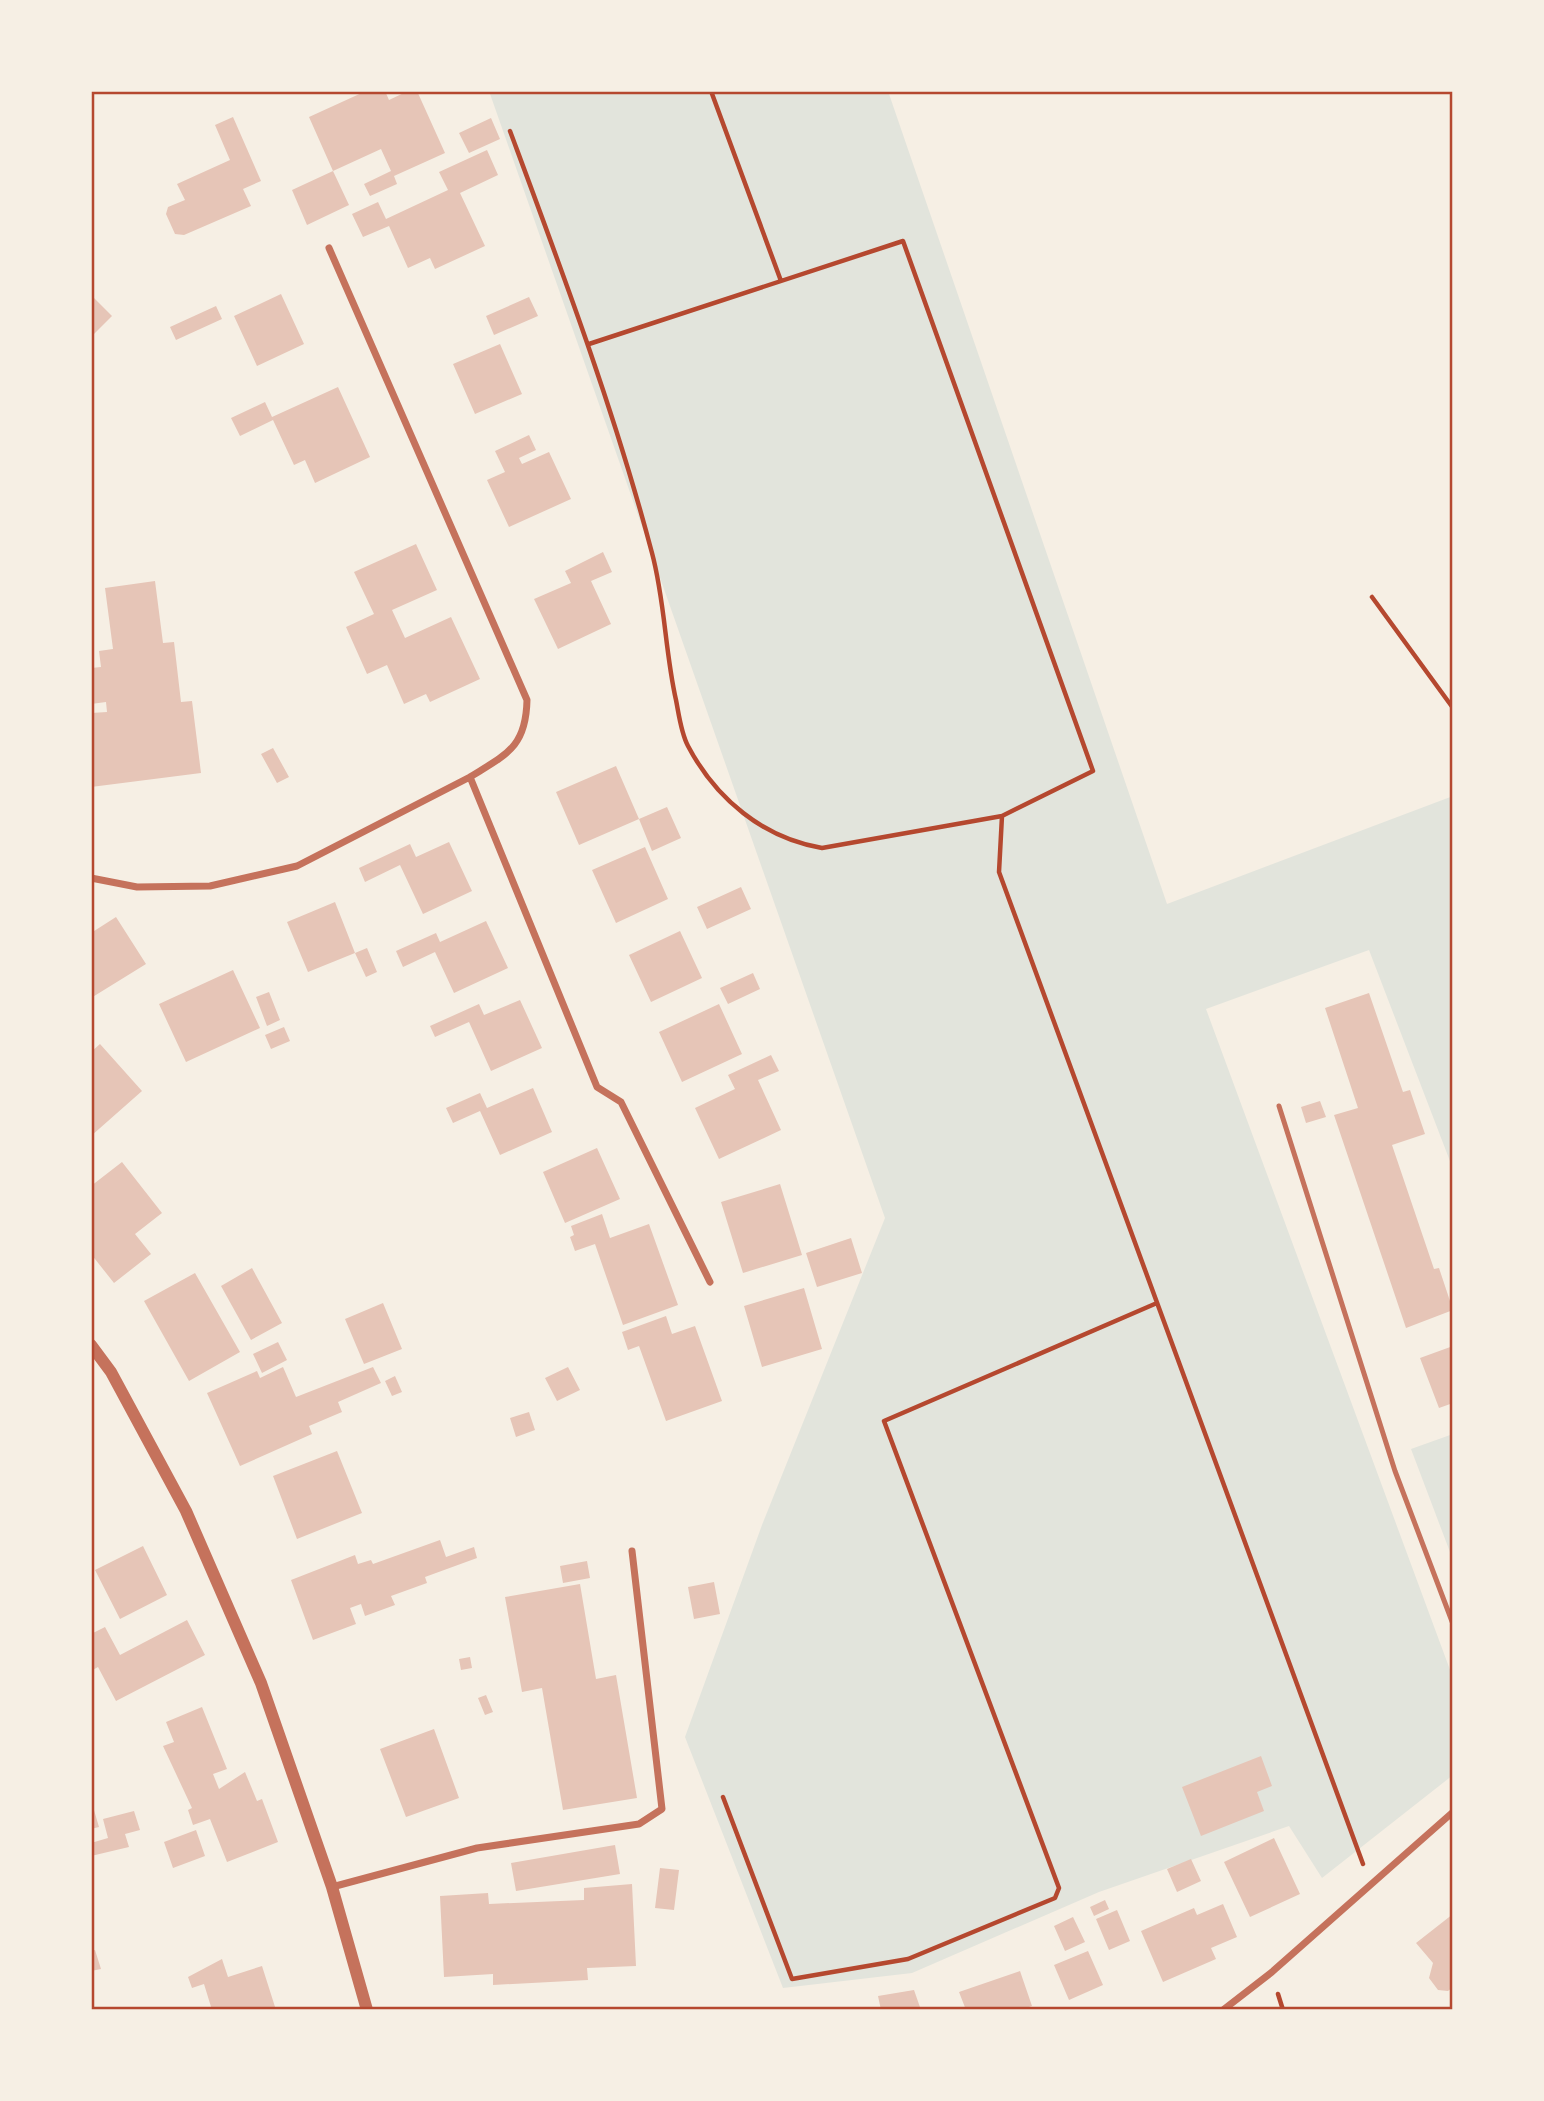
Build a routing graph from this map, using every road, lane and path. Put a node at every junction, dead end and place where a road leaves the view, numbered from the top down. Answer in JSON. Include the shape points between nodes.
{"nodes":[{"id":1,"x":710,"y":91,"type":"edge"},
{"id":2,"x":510,"y":131,"type":"dead end"},
{"id":3,"x":329,"y":248,"type":"dead end"},
{"id":4,"x":781,"y":281,"type":"junction"},
{"id":5,"x":589,"y":344,"type":"junction"},
{"id":6,"x":1372,"y":597,"type":"dead end"},
{"id":7,"x":1453,"y":708,"type":"edge"},
{"id":8,"x":470,"y":777,"type":"junction"},
{"id":9,"x":1002,"y":816,"type":"junction"},
{"id":10,"x":91,"y":878,"type":"edge"},
{"id":11,"x":1279,"y":1106,"type":"dead end"},
{"id":12,"x":710,"y":1282,"type":"dead end"},
{"id":13,"x":1157,"y":1303,"type":"junction"},
{"id":14,"x":91,"y":1345,"type":"edge"},
{"id":15,"x":632,"y":1550,"type":"dead end"},
{"id":16,"x":1453,"y":1624,"type":"edge"},
{"id":17,"x":723,"y":1797,"type":"dead end"},
{"id":18,"x":1453,"y":1812,"type":"edge"},
{"id":19,"x":1370,"y":1884,"type":"junction"},
{"id":20,"x":331,"y":1887,"type":"junction"},
{"id":21,"x":366,"y":2010,"type":"edge"},
{"id":22,"x":1223,"y":2010,"type":"edge"}],
"edges":[{"from":1,"to":4,"type":"path"},
{"from":2,"to":5,"type":"path"},
{"from":3,"to":8,"type":"street","via":[[527,700],[526,727],[507,754]]},
{"from":4,"to":5,"type":"path"},
{"from":4,"to":9,"type":"path","via":[[903,242],[1093,771]]},
{"from":5,"to":9,"type":"path","via":[[654,560],[669,668],[686,743],[706,777],[759,825],[797,844],[822,848]]},
{"from":6,"to":7,"type":"path"},
{"from":8,"to":10,"type":"street","via":[[297,866],[210,886],[137,887]]},
{"from":8,"to":12,"type":"street","via":[[597,1087],[621,1102]]},
{"from":9,"to":13,"type":"path","via":[[999,872]]},
{"from":11,"to":16,"type":"lane","via":[[1395,1471]]},
{"from":13,"to":17,"type":"path","via":[[884,1421],[1059,1888],[1055,1898],[908,1959],[792,1979]]},
{"from":13,"to":19,"type":"path"},
{"from":14,"to":20,"type":"street","via":[[111,1372],[180,1499],[223,1590],[261,1683]]},
{"from":15,"to":20,"type":"street","via":[[662,1809],[639,1824],[477,1848]]},
{"from":18,"to":19,"type":"street"},
{"from":19,"to":22,"type":"street"},
{"from":20,"to":21,"type":"street"}]}
